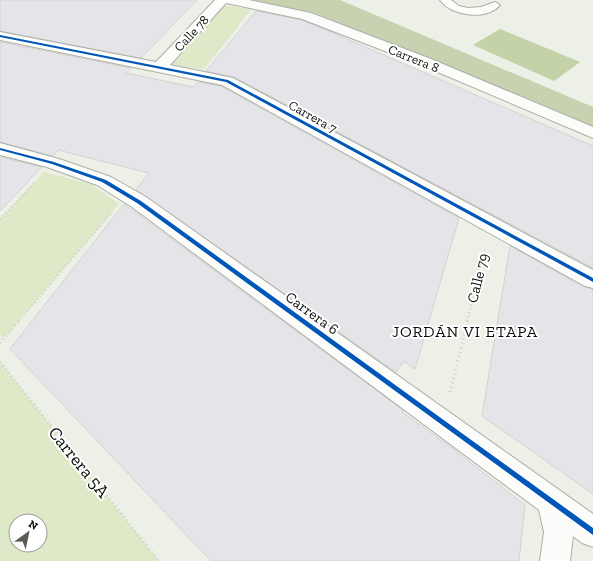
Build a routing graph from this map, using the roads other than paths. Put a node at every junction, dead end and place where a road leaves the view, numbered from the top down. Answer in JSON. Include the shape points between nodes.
{"nodes":[{"id":1,"x":222,"y":0,"type":"edge"},
{"id":2,"x":230,"y":0,"type":"edge"},
{"id":3,"x":445,"y":0,"type":"edge"},
{"id":4,"x":495,"y":6,"type":"dead end"},
{"id":5,"x":0,"y":36,"type":"edge"},
{"id":6,"x":160,"y":67,"type":"junction"},
{"id":7,"x":593,"y":133,"type":"edge"},
{"id":8,"x":0,"y":149,"type":"edge"},
{"id":9,"x":593,"y":280,"type":"edge"},
{"id":10,"x":551,"y":502,"type":"junction"},
{"id":11,"x":593,"y":532,"type":"edge"},
{"id":12,"x":555,"y":561,"type":"edge"}],
"edges":[{"from":1,"to":6,"type":"street","name":"Calle 78"},
{"from":2,"to":7,"type":"street","name":"Carrera 8","via":[[306,16],[426,62]]},
{"from":3,"to":4,"type":"lane","via":[[460,10],[473,12]]},
{"from":5,"to":6,"type":"street","name":"Carrera 7"},
{"from":6,"to":9,"type":"street","name":"Carrera 7","via":[[227,81]]},
{"from":8,"to":10,"type":"street","name":"Carrera 6","via":[[53,163],[104,181],[128,195]]},
{"from":10,"to":11,"type":"street","name":"Carrera 6"},
{"from":10,"to":12,"type":"street","via":[[559,532]]}]}
